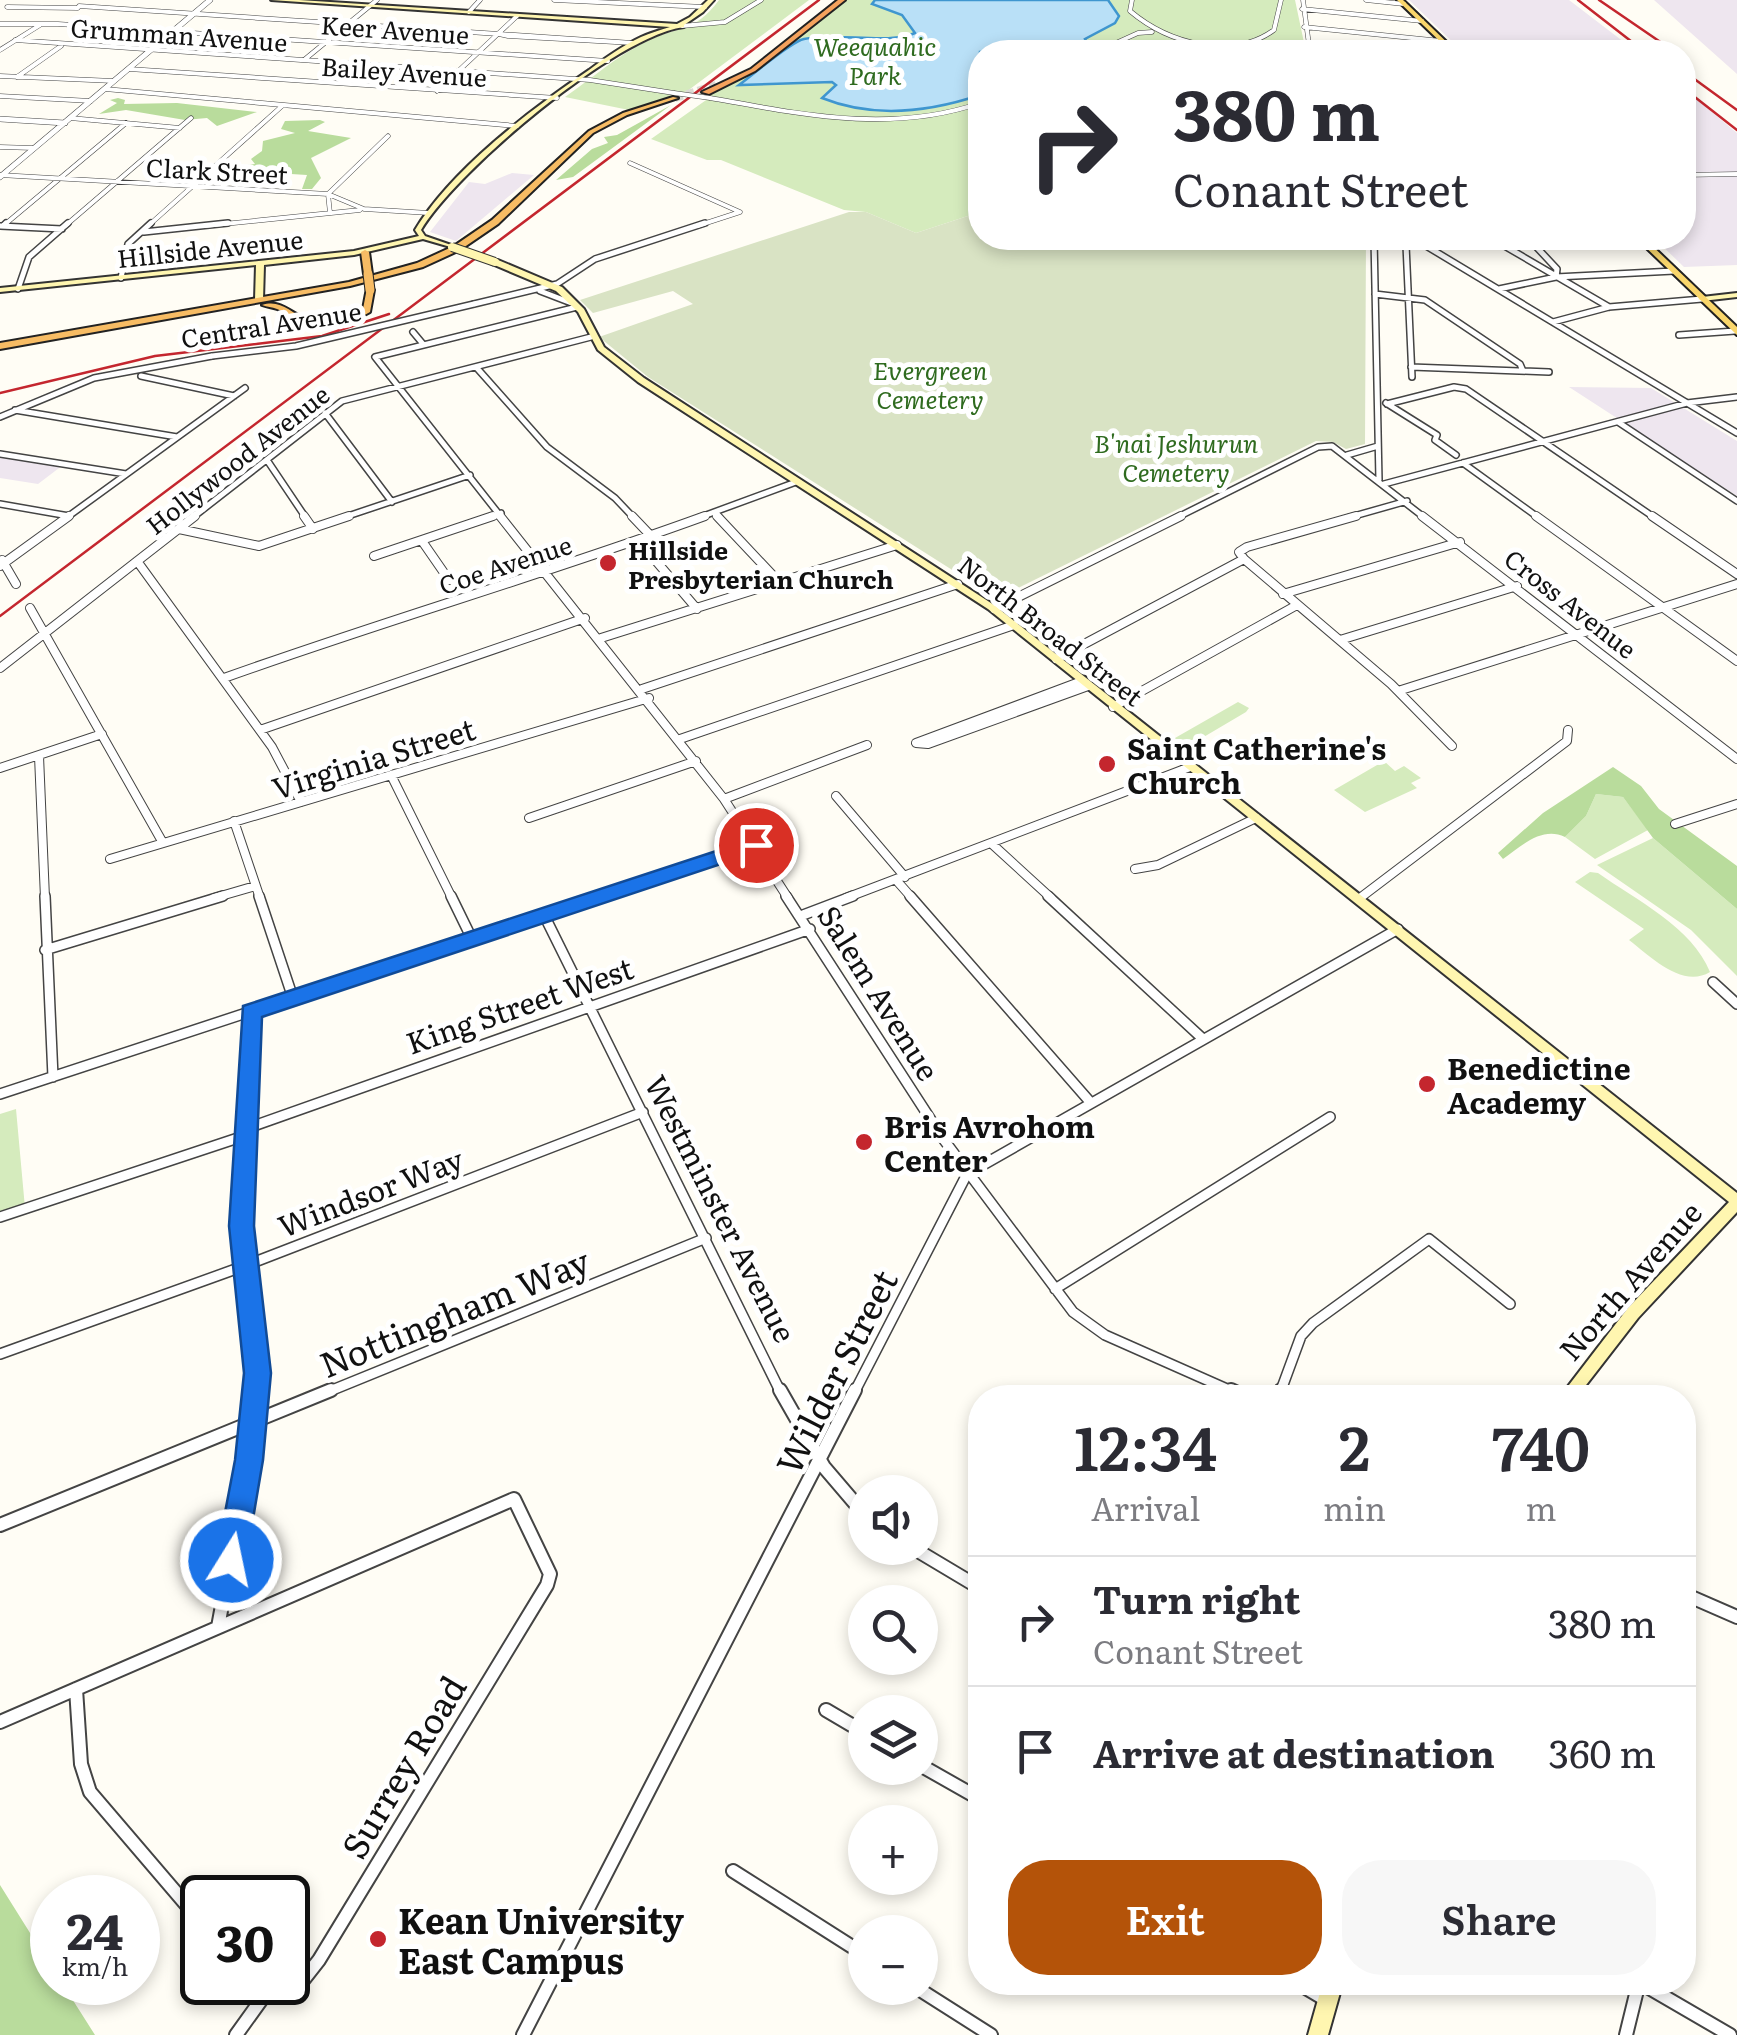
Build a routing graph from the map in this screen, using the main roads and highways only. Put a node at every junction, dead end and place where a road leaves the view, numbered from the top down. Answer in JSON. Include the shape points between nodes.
{"nodes":[{"id":1,"x":274,"y":0,"type":"edge"},
{"id":2,"x":711,"y":0,"type":"edge"},
{"id":3,"x":839,"y":0,"type":"edge"},
{"id":4,"x":308,"y":1,"type":"edge"},
{"id":5,"x":530,"y":1,"type":"edge"},
{"id":6,"x":1402,"y":2,"type":"edge"},
{"id":7,"x":517,"y":16,"type":"junction"},
{"id":8,"x":655,"y":25,"type":"junction"},
{"id":9,"x":682,"y":26,"type":"junction"},
{"id":10,"x":1440,"y":40,"type":"edge"},
{"id":11,"x":633,"y":44,"type":"junction"},
{"id":12,"x":716,"y":85,"type":"tunnel mouth"},
{"id":13,"x":708,"y":95,"type":"tunnel mouth"},
{"id":14,"x":427,"y":217,"type":"junction"},
{"id":15,"x":423,"y":237,"type":"junction"},
{"id":16,"x":383,"y":248,"type":"junction"},
{"id":17,"x":1652,"y":250,"type":"edge"},
{"id":18,"x":365,"y":252,"type":"junction"},
{"id":19,"x":260,"y":263,"type":"junction"},
{"id":20,"x":351,"y":288,"type":"junction"},
{"id":21,"x":0,"y":290,"type":"edge"},
{"id":22,"x":1737,"y":295,"type":"edge"},
{"id":23,"x":1702,"y":299,"type":"junction"},
{"id":24,"x":255,"y":303,"type":"junction"},
{"id":25,"x":294,"y":315,"type":"junction"},
{"id":26,"x":1736,"y":332,"type":"edge"},
{"id":27,"x":0,"y":347,"type":"edge"},
{"id":28,"x":1737,"y":1202,"type":"edge"},
{"id":29,"x":1576,"y":1385,"type":"edge"},
{"id":30,"x":1329,"y":1995,"type":"edge"},
{"id":31,"x":1318,"y":2035,"type":"edge"}],
"edges":[{"from":1,"to":4,"type":"main road"},
{"from":2,"to":9,"type":"main road"},
{"from":3,"to":12,"type":"highway","via":[[751,67]]},
{"from":3,"to":13,"type":"highway","via":[[754,70]]},
{"from":4,"to":7,"type":"main road"},
{"from":5,"to":7,"type":"main road"},
{"from":6,"to":10,"type":"main road"},
{"from":7,"to":8,"type":"main road"},
{"from":8,"to":9,"type":"main road"},
{"from":8,"to":11,"type":"main road"},
{"from":9,"to":11,"type":"main road"},
{"from":11,"to":14,"type":"main road","via":[[483,152]]},
{"from":14,"to":15,"type":"main road","via":[[418,230]]},
{"from":14,"to":16,"type":"main road"},
{"from":15,"to":16,"type":"main road","name":"Hillside Avenue"},
{"from":15,"to":28,"type":"main road","name":"North Broad Street","bridge":true,"via":[[554,285],[592,336],[641,380],[994,609]]},
{"from":16,"to":18,"type":"main road","name":"Hillside Avenue"},
{"from":17,"to":23,"type":"main road"},
{"from":18,"to":19,"type":"main road","name":"Hillside Avenue"},
{"from":18,"to":25,"type":"highway","bridge":true,"via":[[370,306],[349,319],[316,323]]},
{"from":19,"to":21,"type":"main road","name":"Hillside Avenue"},
{"from":19,"to":24,"type":"main road"},
{"from":20,"to":24,"type":"highway"},
{"from":20,"to":24,"type":"highway","via":[[466,248],[523,205],[594,136],[672,98],[591,132],[506,214],[451,251],[376,278]]},
{"from":20,"to":25,"type":"highway","via":[[304,300]]},
{"from":22,"to":23,"type":"main road"},
{"from":23,"to":26,"type":"main road"},
{"from":24,"to":25,"type":"highway"},
{"from":24,"to":27,"type":"highway"},
{"from":28,"to":29,"type":"main road","name":"North Avenue"},
{"from":30,"to":31,"type":"main road"}]}
